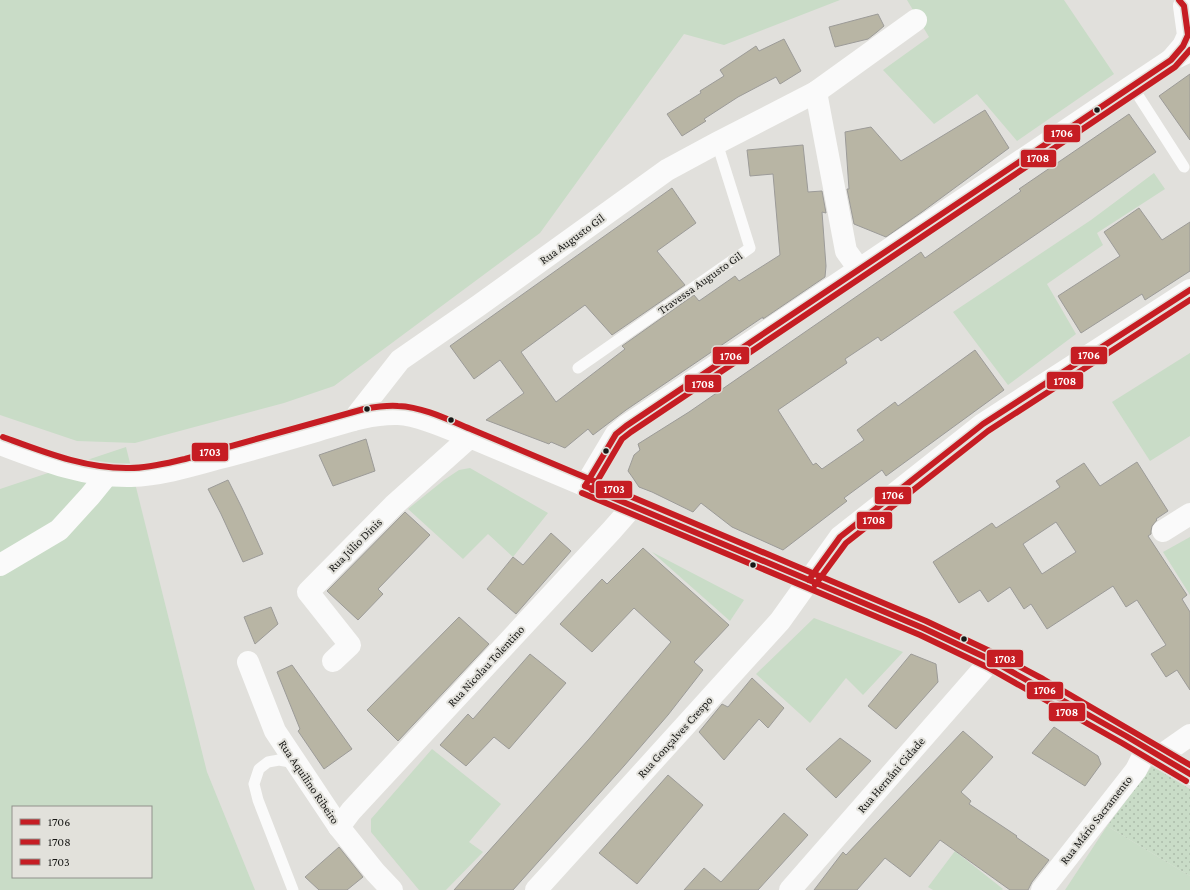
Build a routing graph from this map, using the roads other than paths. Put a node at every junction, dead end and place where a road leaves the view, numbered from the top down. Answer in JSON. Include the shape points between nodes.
{"nodes":[{"id":1,"x":1184,"y":5,"type":"edge"},
{"id":2,"x":916,"y":20,"type":"dead end"},
{"id":3,"x":1181,"y":56,"type":"edge"},
{"id":4,"x":1132,"y":86,"type":"junction"},
{"id":5,"x":816,"y":92,"type":"junction"},
{"id":6,"x":717,"y":143,"type":"junction"},
{"id":7,"x":1184,"y":167,"type":"dead end"},
{"id":8,"x":859,"y":269,"type":"junction"},
{"id":9,"x":1190,"y":290,"type":"edge"},
{"id":10,"x":578,"y":368,"type":"dead end"},
{"id":11,"x":353,"y":420,"type":"junction"},
{"id":12,"x":470,"y":437,"type":"junction"},
{"id":13,"x":0,"y":444,"type":"edge"},
{"id":14,"x":107,"y":475,"type":"junction"},
{"id":15,"x":585,"y":486,"type":"junction"},
{"id":16,"x":633,"y":506,"type":"junction"},
{"id":17,"x":1190,"y":514,"type":"edge"},
{"id":18,"x":1163,"y":531,"type":"dead end"},
{"id":19,"x":0,"y":565,"type":"edge"},
{"id":20,"x":809,"y":580,"type":"junction"},
{"id":21,"x":991,"y":660,"type":"junction"},
{"id":22,"x":333,"y":661,"type":"dead end"},
{"id":23,"x":248,"y":662,"type":"dead end"},
{"id":24,"x":1190,"y":735,"type":"edge"},
{"id":25,"x":1154,"y":752,"type":"junction"},
{"id":26,"x":296,"y":763,"type":"junction"},
{"id":27,"x":1190,"y":774,"type":"edge"},
{"id":28,"x":339,"y":827,"type":"junction"},
{"id":29,"x":293,"y":890,"type":"edge"},
{"id":30,"x":392,"y":890,"type":"edge"},
{"id":31,"x":536,"y":890,"type":"edge"},
{"id":32,"x":790,"y":890,"type":"edge"},
{"id":33,"x":1042,"y":890,"type":"edge"}],
"edges":[{"from":1,"to":3,"type":"street","via":[[1188,35]]},
{"from":2,"to":5,"type":"street","name":"Rua Augusto Gil"},
{"from":3,"to":4,"type":"street"},
{"from":4,"to":7,"type":"lane"},
{"from":4,"to":8,"type":"street"},
{"from":5,"to":6,"type":"street","name":"Rua Augusto Gil"},
{"from":5,"to":8,"type":"street","via":[[846,251]]},
{"from":6,"to":10,"type":"lane","name":"Travessa Augusto Gil","via":[[750,248]]},
{"from":6,"to":11,"type":"street","name":"Rua Augusto Gil","via":[[667,170],[400,360]]},
{"from":8,"to":15,"type":"street","via":[[621,430],[616,434]]},
{"from":9,"to":20,"type":"street","name":"Rua Gonçalves Crespo","via":[[983,424],[840,537]]},
{"from":11,"to":12,"type":"street","via":[[381,414],[400,414]]},
{"from":11,"to":14,"type":"street","via":[[194,466],[154,474]]},
{"from":12,"to":15,"type":"street"},
{"from":12,"to":22,"type":"street","name":"Rua Júlio Dinis","via":[[394,505],[308,592],[350,645]]},
{"from":13,"to":14,"type":"street","via":[[71,469]]},
{"from":14,"to":19,"type":"street","via":[[59,530]]},
{"from":15,"to":16,"type":"street"},
{"from":16,"to":20,"type":"street"},
{"from":16,"to":28,"type":"street","name":"Rua Nicolau Tolentino"},
{"from":17,"to":18,"type":"street"},
{"from":20,"to":21,"type":"street"},
{"from":20,"to":31,"type":"street","name":"Rua Gonçalves Crespo","via":[[780,621]]},
{"from":21,"to":25,"type":"street"},
{"from":21,"to":32,"type":"street","name":"Rua Hernâni Cidade"},
{"from":23,"to":26,"type":"street","name":"Rua Aquilino Ribeiro","via":[[275,731]]},
{"from":24,"to":25,"type":"street"},
{"from":25,"to":27,"type":"street"},
{"from":25,"to":33,"type":"street","name":"Rua Mário Sacramento","via":[[1136,770]]},
{"from":26,"to":28,"type":"street","name":"Rua Aquilino Ribeiro"},
{"from":26,"to":29,"type":"lane","via":[[279,760],[268,762],[259,769],[254,784]]},
{"from":28,"to":30,"type":"street","name":"Rua Aquilino Ribeiro"}]}
